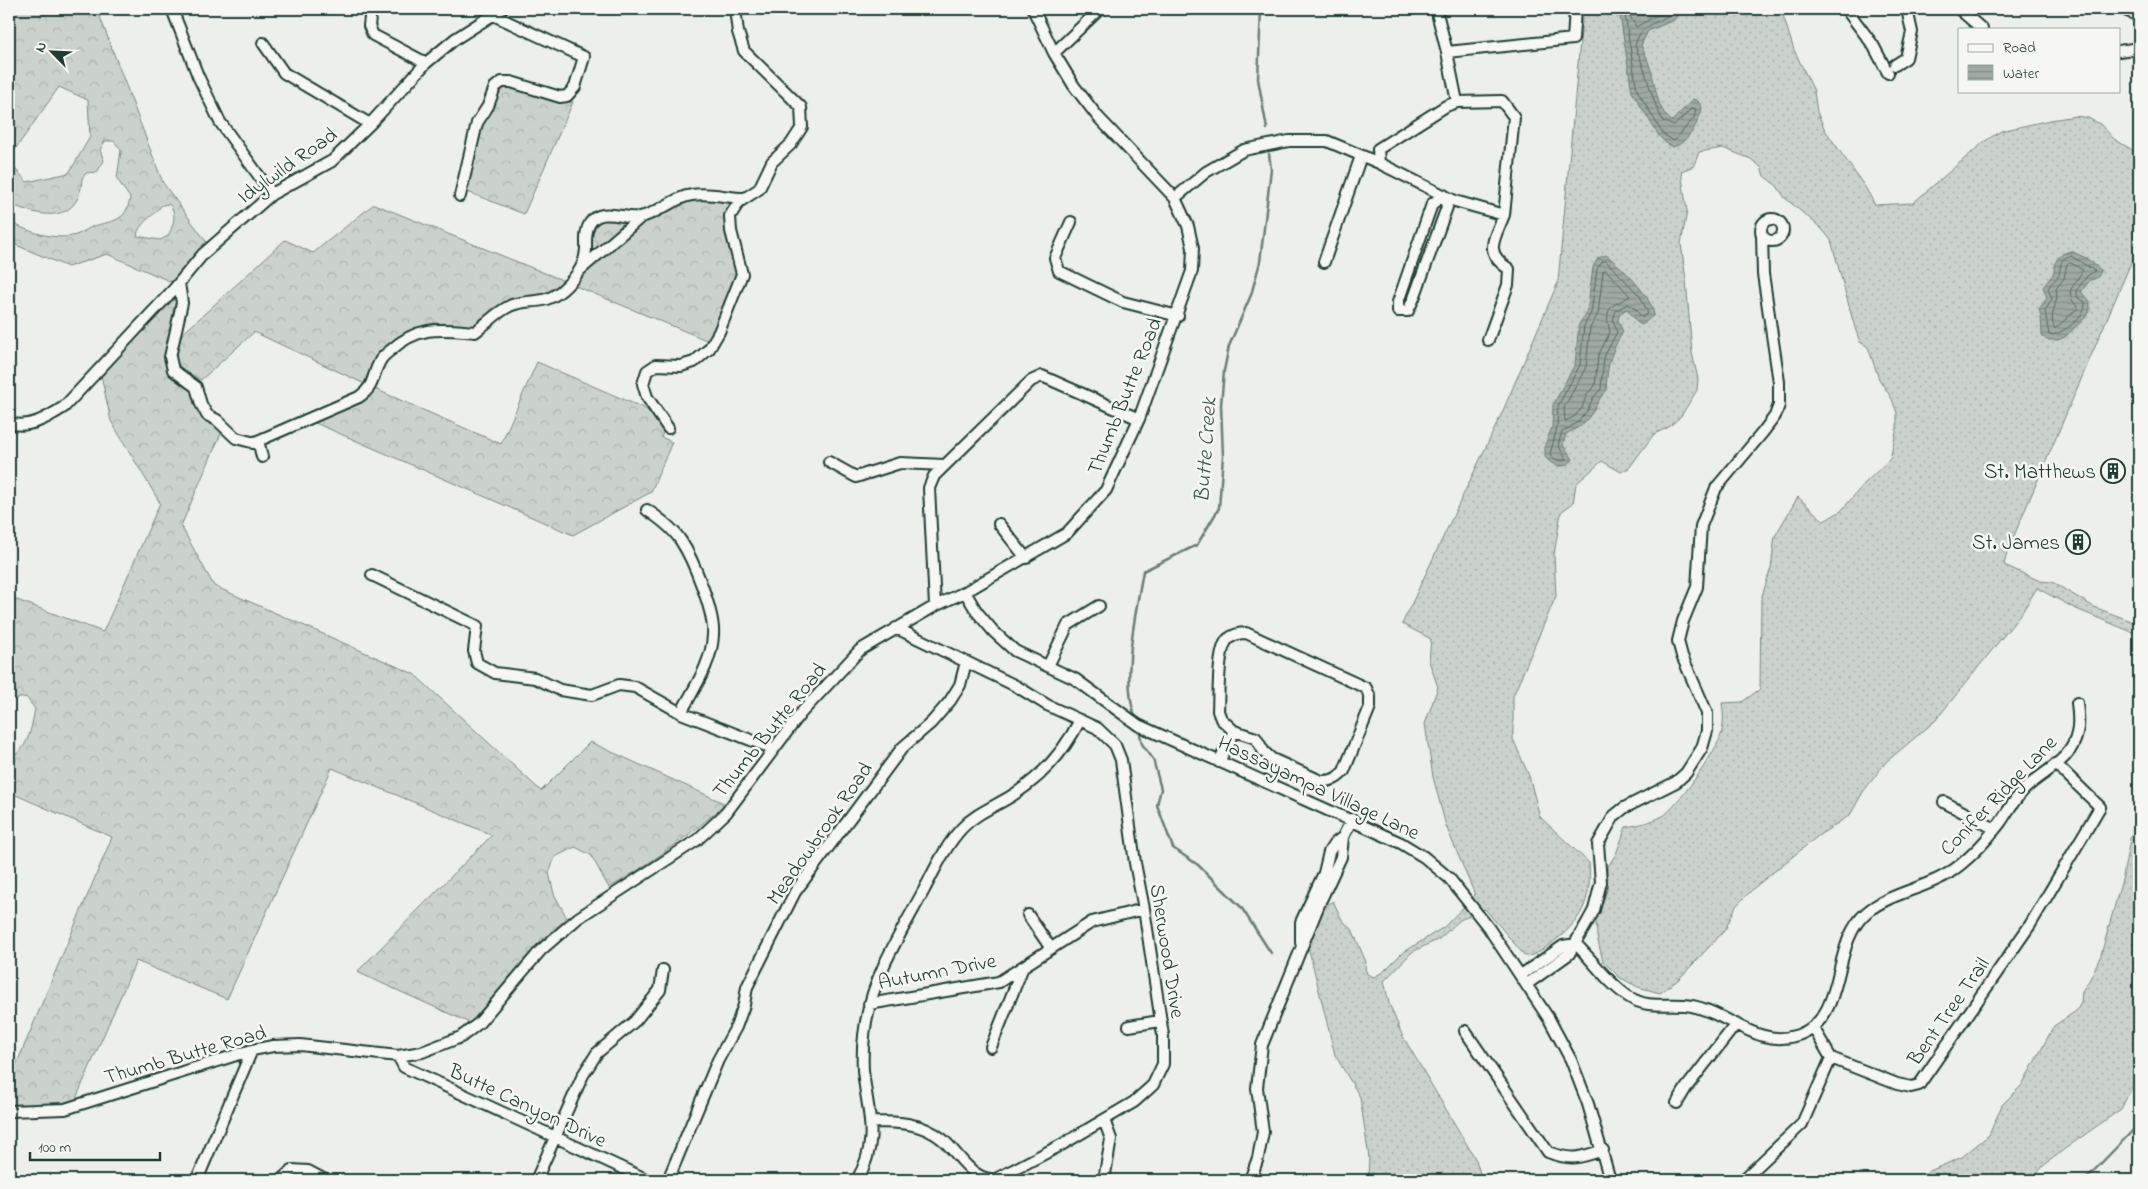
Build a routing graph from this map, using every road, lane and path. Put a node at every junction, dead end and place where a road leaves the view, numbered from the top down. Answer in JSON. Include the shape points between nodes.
{"nodes":[{"id":1,"x":172,"y":9,"type":"edge"},
{"id":2,"x":371,"y":9,"type":"edge"},
{"id":3,"x":735,"y":9,"type":"edge"},
{"id":4,"x":1033,"y":9,"type":"edge"},
{"id":5,"x":1100,"y":9,"type":"edge"},
{"id":6,"x":1436,"y":9,"type":"edge"},
{"id":7,"x":1575,"y":9,"type":"edge"},
{"id":8,"x":1846,"y":9,"type":"edge"},
{"id":9,"x":1906,"y":9,"type":"edge"},
{"id":10,"x":1959,"y":9,"type":"edge"},
{"id":11,"x":2123,"y":9,"type":"edge"},
{"id":12,"x":497,"y":12,"type":"edge"},
{"id":13,"x":2139,"y":16,"type":"edge"},
{"id":14,"x":1981,"y":28,"type":"edge"},
{"id":15,"x":263,"y":43,"type":"dead end"},
{"id":16,"x":2139,"y":48,"type":"edge"},
{"id":17,"x":1448,"y":52,"type":"junction"},
{"id":18,"x":2120,"y":52,"type":"edge"},
{"id":19,"x":1054,"y":53,"type":"junction"},
{"id":20,"x":426,"y":63,"type":"junction"},
{"id":21,"x":1457,"y":102,"type":"junction"},
{"id":22,"x":370,"y":124,"type":"junction"},
{"id":23,"x":1361,"y":156,"type":"junction"},
{"id":24,"x":1379,"y":163,"type":"junction"},
{"id":25,"x":272,"y":194,"type":"junction"},
{"id":26,"x":1444,"y":195,"type":"junction"},
{"id":27,"x":460,"y":196,"type":"dead end"},
{"id":28,"x":745,"y":198,"type":"junction"},
{"id":29,"x":1175,"y":198,"type":"junction"},
{"id":30,"x":1504,"y":215,"type":"junction"},
{"id":31,"x":640,"y":218,"type":"junction"},
{"id":32,"x":1070,"y":222,"type":"dead end"},
{"id":33,"x":1762,"y":235,"type":"dead end"},
{"id":34,"x":1324,"y":262,"type":"dead end"},
{"id":35,"x":580,"y":270,"type":"junction"},
{"id":36,"x":179,"y":283,"type":"junction"},
{"id":37,"x":1178,"y":316,"type":"junction"},
{"id":38,"x":1488,"y":340,"type":"dead end"},
{"id":39,"x":1139,"y":419,"type":"junction"},
{"id":40,"x":9,"y":423,"type":"edge"},
{"id":41,"x":668,"y":428,"type":"dead end"},
{"id":42,"x":253,"y":443,"type":"junction"},
{"id":43,"x":262,"y":457,"type":"dead end"},
{"id":44,"x":829,"y":462,"type":"dead end"},
{"id":45,"x":944,"y":466,"type":"junction"},
{"id":46,"x":647,"y":510,"type":"dead end"},
{"id":47,"x":999,"y":524,"type":"dead end"},
{"id":48,"x":1026,"y":558,"type":"junction"},
{"id":49,"x":372,"y":575,"type":"dead end"},
{"id":50,"x":965,"y":592,"type":"junction"},
{"id":51,"x":934,"y":606,"type":"junction"},
{"id":52,"x":1099,"y":606,"type":"dead end"},
{"id":53,"x":896,"y":628,"type":"junction"},
{"id":54,"x":966,"y":662,"type":"junction"},
{"id":55,"x":1048,"y":666,"type":"junction"},
{"id":56,"x":2077,"y":703,"type":"dead end"},
{"id":57,"x":681,"y":713,"type":"junction"},
{"id":58,"x":1080,"y":720,"type":"junction"},
{"id":59,"x":1234,"y":731,"type":"junction"},
{"id":60,"x":774,"y":749,"type":"junction"},
{"id":61,"x":1219,"y":762,"type":"junction"},
{"id":62,"x":2056,"y":764,"type":"junction"},
{"id":63,"x":1944,"y":802,"type":"dead end"},
{"id":64,"x":1352,"y":819,"type":"junction"},
{"id":65,"x":1994,"y":829,"type":"junction"},
{"id":66,"x":1144,"y":909,"type":"junction"},
{"id":67,"x":1028,"y":915,"type":"dead end"},
{"id":68,"x":1576,"y":944,"type":"junction"},
{"id":69,"x":1050,"y":947,"type":"junction"},
{"id":70,"x":1023,"y":967,"type":"junction"},
{"id":71,"x":663,"y":970,"type":"dead end"},
{"id":72,"x":1524,"y":979,"type":"junction"},
{"id":73,"x":869,"y":1004,"type":"junction"},
{"id":74,"x":1160,"y":1021,"type":"junction"},
{"id":75,"x":1736,"y":1024,"type":"junction"},
{"id":76,"x":1129,"y":1026,"type":"dead end"},
{"id":77,"x":1813,"y":1027,"type":"junction"},
{"id":78,"x":1465,"y":1031,"type":"dead end"},
{"id":79,"x":991,"y":1047,"type":"dead end"},
{"id":80,"x":252,"y":1050,"type":"junction"},
{"id":81,"x":398,"y":1056,"type":"junction"},
{"id":82,"x":1831,"y":1058,"type":"junction"},
{"id":83,"x":1677,"y":1103,"type":"dead end"},
{"id":84,"x":9,"y":1112,"type":"edge"},
{"id":85,"x":1104,"y":1120,"type":"junction"},
{"id":86,"x":872,"y":1122,"type":"junction"},
{"id":87,"x":554,"y":1138,"type":"junction"},
{"id":88,"x":1603,"y":1150,"type":"junction"},
{"id":89,"x":196,"y":1180,"type":"edge"},
{"id":90,"x":281,"y":1180,"type":"edge"},
{"id":91,"x":325,"y":1180,"type":"edge"},
{"id":92,"x":536,"y":1180,"type":"edge"},
{"id":93,"x":648,"y":1180,"type":"edge"},
{"id":94,"x":668,"y":1180,"type":"edge"},
{"id":95,"x":857,"y":1180,"type":"edge"},
{"id":96,"x":1104,"y":1180,"type":"edge"},
{"id":97,"x":1250,"y":1180,"type":"edge"},
{"id":98,"x":1610,"y":1180,"type":"edge"},
{"id":99,"x":1743,"y":1180,"type":"edge"}],
"edges":[{"from":1,"to":25,"type":"street","via":[[220,122]]},
{"from":2,"to":20,"type":"street","via":[[369,26],[373,35]]},
{"from":3,"to":28,"type":"street","via":[[744,51],[801,107],[802,127],[791,144],[772,162],[759,189]]},
{"from":4,"to":19,"type":"street","name":"Thumb Butte Road"},
{"from":5,"to":19,"type":"street"},
{"from":6,"to":17,"type":"street"},
{"from":7,"to":17,"type":"street","via":[[1573,39]]},
{"from":8,"to":9,"type":"street","via":[[1892,69],[1906,58],[1912,32]]},
{"from":10,"to":14,"type":"street"},
{"from":11,"to":13,"type":"street"},
{"from":12,"to":20,"type":"street","name":"Idylwild Road","via":[[455,38]]},
{"from":12,"to":27,"type":"street","via":[[584,57],[575,87],[568,96],[560,97],[511,82],[502,82],[495,87],[477,124]]},
{"from":15,"to":22,"type":"street","via":[[284,72]]},
{"from":16,"to":18,"type":"street"},
{"from":17,"to":21,"type":"street"},
{"from":19,"to":29,"type":"street","name":"Thumb Butte Road","via":[[1098,117]]},
{"from":20,"to":22,"type":"street","name":"Idylwild Road"},
{"from":21,"to":24,"type":"street","via":[[1378,149]]},
{"from":21,"to":30,"type":"street","via":[[1502,101],[1514,117]]},
{"from":22,"to":25,"type":"street","name":"Idylwild Road","via":[[332,162]]},
{"from":23,"to":24,"type":"street"},
{"from":23,"to":29,"type":"street","via":[[1328,141],[1289,141],[1244,150],[1206,172]]},
{"from":23,"to":34,"type":"street"},
{"from":24,"to":26,"type":"street"},
{"from":25,"to":36,"type":"street","name":"Idylwild Road","via":[[203,254]]},
{"from":26,"to":26,"type":"street","via":[[1432,204],[1398,302],[1398,311],[1408,311],[1414,298],[1447,207]]},
{"from":26,"to":30,"type":"street"},
{"from":28,"to":31,"type":"street","via":[[710,193],[690,195]]},
{"from":28,"to":41,"type":"street","via":[[730,216],[742,274],[719,332],[709,349],[694,362],[681,366],[656,365],[647,371],[643,384],[647,397]]},
{"from":29,"to":37,"type":"street","name":"Thumb Butte Road","via":[[1188,226],[1193,248],[1192,271]]},
{"from":30,"to":38,"type":"street","via":[[1492,247],[1496,261],[1509,269],[1508,285]]},
{"from":31,"to":35,"type":"street"},
{"from":31,"to":35,"type":"street","via":[[609,214],[590,222],[584,239],[586,256]]},
{"from":32,"to":37,"type":"street","via":[[1055,258],[1059,271],[1123,302]]},
{"from":33,"to":68,"type":"street","via":[[1763,274],[1779,382],[1779,405],[1763,432],[1716,488],[1701,526],[1697,587],[1678,640],[1707,713],[1707,730],[1695,762],[1681,777],[1614,816],[1598,844],[1601,882],[1594,910]]},
{"from":35,"to":42,"type":"street","via":[[564,289],[549,300],[510,306],[476,332],[441,328],[403,339],[380,360],[370,390]]},
{"from":36,"to":40,"type":"street","name":"Idylwild Road","via":[[64,407],[45,420],[19,426]]},
{"from":36,"to":42,"type":"street","via":[[182,302],[170,357],[173,370],[196,386],[208,415],[236,438]]},
{"from":37,"to":39,"type":"street","name":"Thumb Butte Road"},
{"from":39,"to":45,"type":"street","via":[[1042,376],[1031,381]]},
{"from":39,"to":48,"type":"street","name":"Thumb Butte Road","via":[[1106,490],[1067,533]]},
{"from":42,"to":43,"type":"street","via":[[259,444]]},
{"from":44,"to":45,"type":"street","via":[[856,477],[900,464]]},
{"from":45,"to":51,"type":"street","via":[[934,476],[929,488]]},
{"from":46,"to":57,"type":"street","via":[[681,540],[704,590],[714,634],[708,661]]},
{"from":47,"to":48,"type":"street"},
{"from":48,"to":50,"type":"street","name":"Thumb Butte Road"},
{"from":49,"to":57,"type":"street","via":[[477,626],[474,650],[477,662],[495,673],[535,678],[560,690],[592,695],[619,685],[635,687]]},
{"from":50,"to":51,"type":"street","name":"Thumb Butte Road"},
{"from":50,"to":55,"type":"street","name":"Hassayampa Village Lane","via":[[977,612],[1001,639],[1015,651]]},
{"from":51,"to":53,"type":"street","name":"Thumb Butte Road"},
{"from":52,"to":55,"type":"street","via":[[1068,625]]},
{"from":53,"to":54,"type":"street","name":"Sherwood Drive"},
{"from":53,"to":60,"type":"street","name":"Thumb Butte Road","via":[[854,656],[823,687]]},
{"from":54,"to":58,"type":"street","name":"Sherwood Drive"},
{"from":54,"to":94,"type":"street","name":"Meadowbrook Road","via":[[960,685],[950,702],[902,748],[795,892],[747,987],[736,1027],[718,1060]]},
{"from":55,"to":61,"type":"street","name":"Hassayampa Village Lane","via":[[1075,679],[1138,725]]},
{"from":56,"to":62,"type":"street","name":"Conifer Ridge Lane","via":[[2080,722],[2075,740]]},
{"from":57,"to":60,"type":"street"},
{"from":58,"to":66,"type":"street","name":"Sherwood Drive","via":[[1106,734],[1122,760]]},
{"from":58,"to":73,"type":"street","via":[[1057,758],[1040,776],[962,828],[944,854],[885,963]]},
{"from":59,"to":59,"type":"street","via":[[1256,738],[1272,760],[1321,781],[1330,781],[1344,770],[1370,707],[1370,697],[1366,688],[1246,633],[1236,634],[1222,649],[1218,711],[1221,719]]},
{"from":59,"to":61,"type":"street"},
{"from":60,"to":81,"type":"street","name":"Thumb Butte Road","via":[[720,819],[697,840],[578,918],[541,950],[479,1023],[461,1037],[422,1052]]},
{"from":61,"to":64,"type":"street","name":"Hassayampa Village Lane"},
{"from":62,"to":65,"type":"street","name":"Conifer Ridge Lane","via":[[2020,793]]},
{"from":62,"to":82,"type":"street","name":"Bent Tree Trail","via":[[2100,806],[2030,925],[1919,1085],[1897,1084]]},
{"from":63,"to":65,"type":"street"},
{"from":64,"to":72,"type":"street","name":"Hassayampa Village Lane","via":[[1401,843],[1449,878]]},
{"from":64,"to":97,"type":"street","via":[[1343,837],[1329,852],[1321,888],[1301,922],[1301,949],[1259,1056],[1257,1088],[1263,1132]]},
{"from":65,"to":77,"type":"street","name":"Conifer Ridge Lane","via":[[1980,847],[1949,873],[1921,888],[1878,904],[1854,926],[1846,943],[1830,1005]]},
{"from":66,"to":69,"type":"street","name":"Autumn Drive","via":[[1092,922]]},
{"from":66,"to":74,"type":"street","name":"Sherwood Drive"},
{"from":67,"to":69,"type":"street"},
{"from":68,"to":72,"type":"street","via":[[1569,954],[1558,955]]},
{"from":68,"to":75,"type":"street","name":"Conifer Ridge Lane","via":[[1630,997],[1646,1004],[1706,1009]]},
{"from":69,"to":70,"type":"street","name":"Autumn Drive"},
{"from":70,"to":73,"type":"street","name":"Autumn Drive","via":[[998,982]]},
{"from":70,"to":79,"type":"street"},
{"from":71,"to":87,"type":"street","via":[[660,990],[635,1021],[597,1053]]},
{"from":72,"to":88,"type":"street","name":"Hassayampa Village Lane","via":[[1571,1060]]},
{"from":73,"to":86,"type":"street","via":[[865,1017],[863,1070]]},
{"from":74,"to":76,"type":"street"},
{"from":74,"to":85,"type":"street","name":"Sherwood Drive","via":[[1163,1064],[1153,1085],[1140,1098]]},
{"from":75,"to":77,"type":"street","name":"Conifer Ridge Lane","via":[[1770,1039],[1785,1039]]},
{"from":75,"to":83,"type":"street"},
{"from":77,"to":82,"type":"street"},
{"from":78,"to":88,"type":"street","via":[[1548,1152],[1566,1159]]},
{"from":80,"to":81,"type":"street","name":"Thumb Butte Road","via":[[300,1045]]},
{"from":80,"to":84,"type":"street","name":"Thumb Butte Road","via":[[66,1109]]},
{"from":80,"to":89,"type":"street"},
{"from":81,"to":87,"type":"street","name":"Butte Canyon Drive","via":[[404,1067]]},
{"from":82,"to":99,"type":"street","via":[[1802,1124]]},
{"from":85,"to":86,"type":"street","name":"Sherwood Drive","via":[[1047,1153],[989,1180],[976,1174],[942,1139],[919,1126],[902,1122]]},
{"from":85,"to":96,"type":"street","via":[[1111,1139]]},
{"from":86,"to":95,"type":"street","via":[[869,1152]]},
{"from":87,"to":92,"type":"street"},
{"from":87,"to":93,"type":"street","name":"Butte Canyon Drive"},
{"from":88,"to":98,"type":"street","name":"Hassayampa Village Lane"},
{"from":90,"to":91,"type":"street","via":[[292,1170],[308,1171]]}]}
